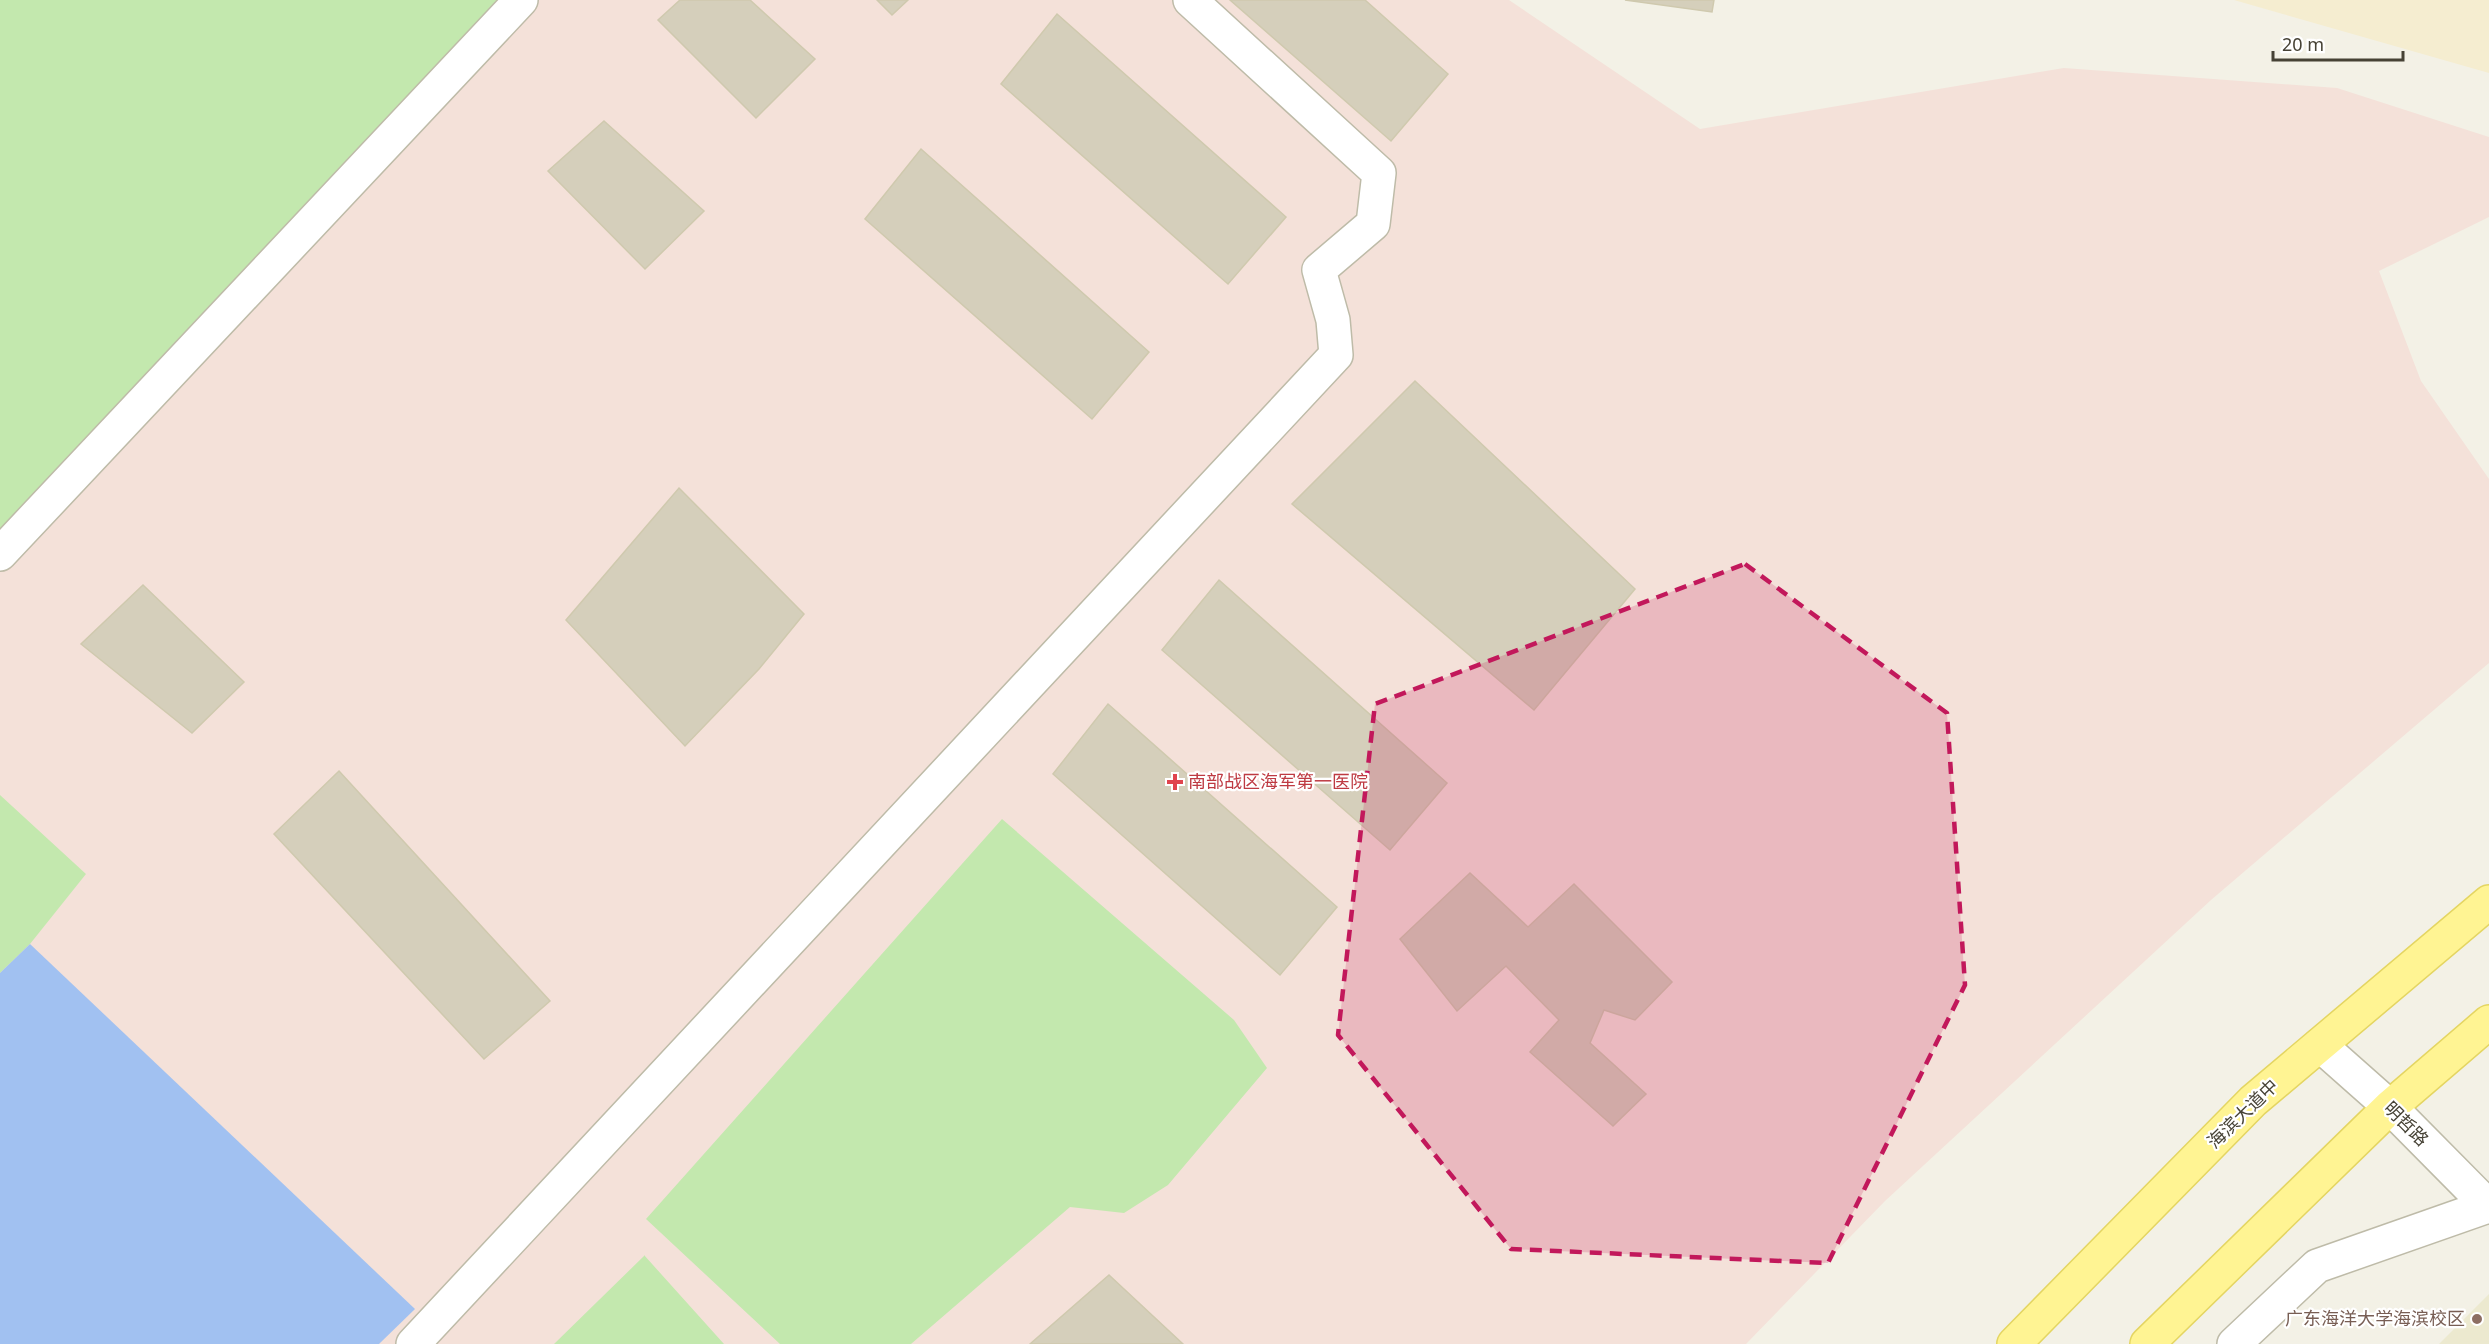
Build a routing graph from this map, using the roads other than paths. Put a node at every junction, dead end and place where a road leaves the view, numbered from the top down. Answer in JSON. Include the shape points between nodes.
{"nodes":[{"id":1,"x":521,"y":0,"type":"edge"},
{"id":2,"x":1190,"y":0,"type":"edge"},
{"id":3,"x":0,"y":554,"type":"edge"},
{"id":4,"x":2489,"y":902,"type":"edge"},
{"id":5,"x":2489,"y":1022,"type":"edge"},
{"id":6,"x":2320,"y":1045,"type":"junction"},
{"id":7,"x":2390,"y":1107,"type":"junction"},
{"id":8,"x":2489,"y":1207,"type":"edge"},
{"id":9,"x":412,"y":1344,"type":"edge"},
{"id":10,"x":2014,"y":1344,"type":"edge"},
{"id":11,"x":2147,"y":1344,"type":"edge"},
{"id":12,"x":2234,"y":1344,"type":"edge"}],
"edges":[{"from":1,"to":3,"type":"street"},
{"from":2,"to":9,"type":"street","via":[[1379,173],[1373,224],[1319,270],[1333,320],[1336,355]]},
{"from":4,"to":6,"type":"main road","name":"海滨大道中"},
{"from":5,"to":7,"type":"main road"},
{"from":6,"to":7,"type":"street","name":"明哲路"},
{"from":6,"to":10,"type":"main road","name":"海滨大道中","via":[[2253,1101]]},
{"from":7,"to":8,"type":"street","name":"明哲路"},
{"from":7,"to":11,"type":"main road"},
{"from":8,"to":12,"type":"street","via":[[2317,1266]]}]}
